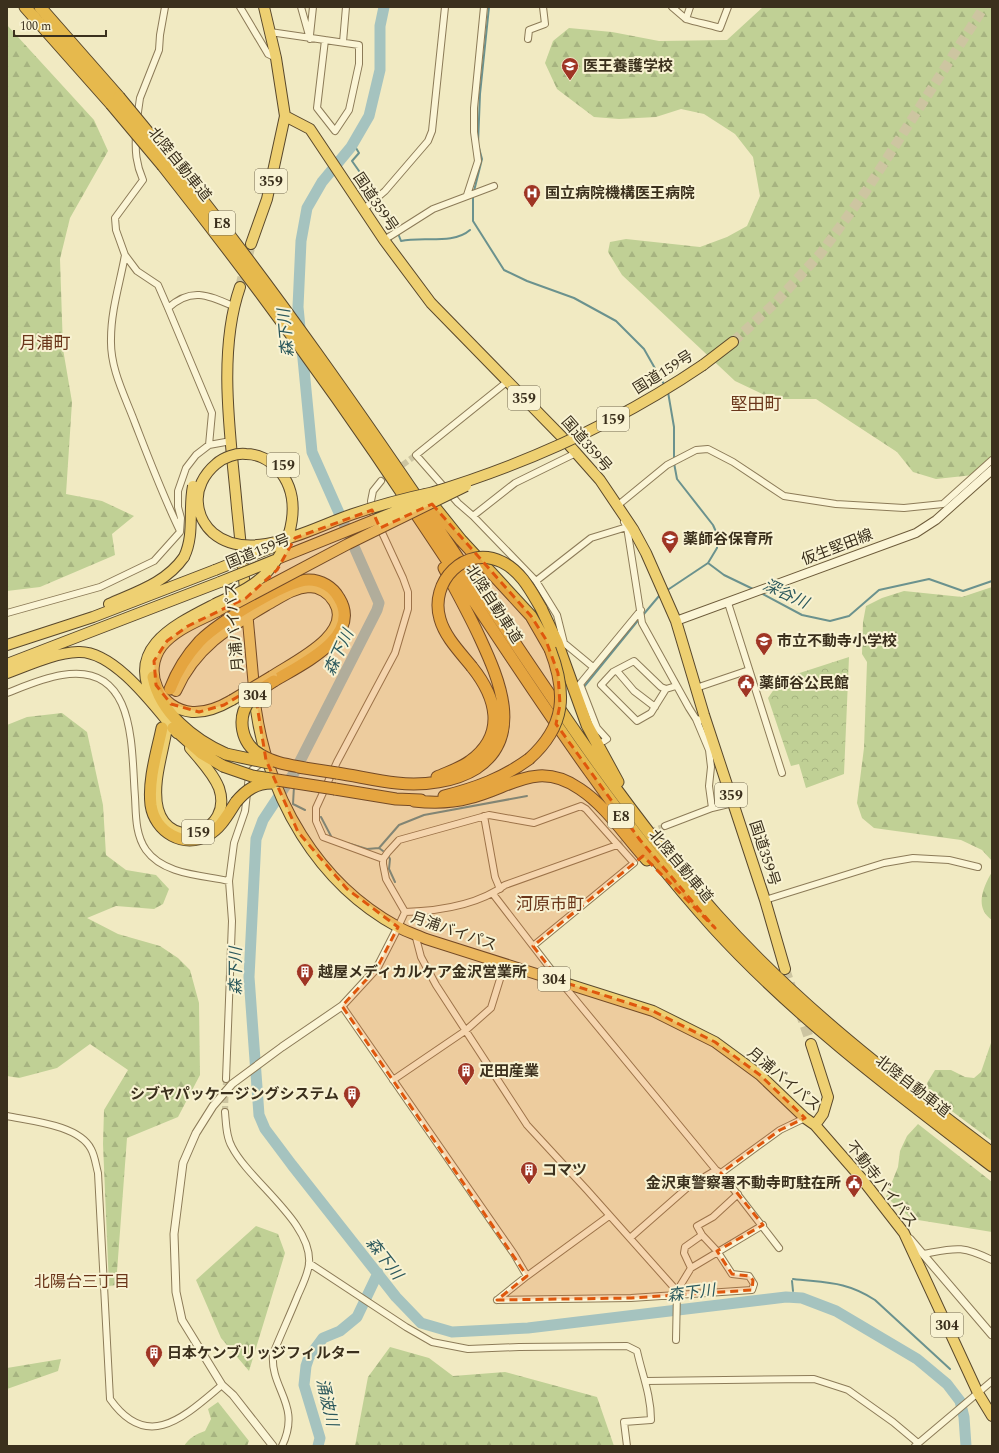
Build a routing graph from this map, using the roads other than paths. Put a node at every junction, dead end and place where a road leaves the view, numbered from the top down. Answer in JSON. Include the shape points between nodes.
{"nodes":[{"id":1,"x":40,"y":7,"type":"edge"},
{"id":2,"x":165,"y":7,"type":"edge"},
{"id":3,"x":240,"y":7,"type":"edge"},
{"id":4,"x":264,"y":7,"type":"edge"},
{"id":5,"x":301,"y":7,"type":"edge"},
{"id":6,"x":313,"y":7,"type":"edge"},
{"id":7,"x":346,"y":7,"type":"edge"},
{"id":8,"x":445,"y":7,"type":"edge"},
{"id":9,"x":484,"y":7,"type":"edge"},
{"id":10,"x":543,"y":7,"type":"edge"},
{"id":11,"x":672,"y":7,"type":"edge"},
{"id":12,"x":690,"y":7,"type":"edge"},
{"id":13,"x":728,"y":7,"type":"edge"},
{"id":14,"x":26,"y":8,"type":"edge"},
{"id":15,"x":686,"y":19,"type":"junction"},
{"id":16,"x":270,"y":32,"type":"junction"},
{"id":17,"x":310,"y":39,"type":"junction"},
{"id":18,"x":528,"y":39,"type":"dead end"},
{"id":19,"x":325,"y":40,"type":"junction"},
{"id":20,"x":343,"y":42,"type":"junction"},
{"id":21,"x":276,"y":58,"type":"junction"},
{"id":22,"x":115,"y":100,"type":"junction"},
{"id":23,"x":286,"y":116,"type":"junction"},
{"id":24,"x":494,"y":186,"type":"dead end"},
{"id":25,"x":469,"y":194,"type":"junction"},
{"id":26,"x":364,"y":209,"type":"junction"},
{"id":27,"x":384,"y":240,"type":"junction"},
{"id":28,"x":251,"y":244,"type":"tunnel mouth"},
{"id":29,"x":125,"y":255,"type":"junction"},
{"id":30,"x":240,"y":286,"type":"tunnel mouth"},
{"id":31,"x":267,"y":291,"type":"junction"},
{"id":32,"x":233,"y":306,"type":"junction"},
{"id":33,"x":168,"y":308,"type":"junction"},
{"id":34,"x":733,"y":342,"type":"tunnel mouth"},
{"id":35,"x":338,"y":380,"type":"junction"},
{"id":36,"x":508,"y":381,"type":"junction"},
{"id":37,"x":345,"y":410,"type":"junction"},
{"id":38,"x":231,"y":441,"type":"junction"},
{"id":39,"x":209,"y":444,"type":"junction"},
{"id":40,"x":576,"y":453,"type":"junction"},
{"id":41,"x":992,"y":460,"type":"edge"},
{"id":42,"x":517,"y":461,"type":"junction"},
{"id":43,"x":992,"y":470,"type":"edge"},
{"id":44,"x":492,"y":473,"type":"junction"},
{"id":45,"x":382,"y":481,"type":"tunnel mouth"},
{"id":46,"x":434,"y":492,"type":"junction"},
{"id":47,"x":617,"y":506,"type":"junction"},
{"id":48,"x":473,"y":516,"type":"junction"},
{"id":49,"x":627,"y":527,"type":"junction"},
{"id":50,"x":180,"y":532,"type":"junction"},
{"id":51,"x":536,"y":581,"type":"junction"},
{"id":52,"x":728,"y":603,"type":"junction"},
{"id":53,"x":217,"y":608,"type":"junction"},
{"id":54,"x":7,"y":613,"type":"edge"},
{"id":55,"x":247,"y":613,"type":"junction"},
{"id":56,"x":641,"y":615,"type":"junction"},
{"id":57,"x":676,"y":621,"type":"junction"},
{"id":58,"x":28,"y":638,"type":"junction"},
{"id":59,"x":7,"y":645,"type":"edge"},
{"id":60,"x":7,"y":664,"type":"edge"},
{"id":61,"x":593,"y":667,"type":"junction"},
{"id":62,"x":749,"y":670,"type":"junction"},
{"id":63,"x":617,"y":671,"type":"junction"},
{"id":64,"x":7,"y":673,"type":"edge"},
{"id":65,"x":153,"y":677,"type":"junction"},
{"id":66,"x":273,"y":678,"type":"junction"},
{"id":67,"x":676,"y":686,"type":"junction"},
{"id":68,"x":696,"y":688,"type":"junction"},
{"id":69,"x":666,"y":689,"type":"junction"},
{"id":70,"x":173,"y":690,"type":"dead end"},
{"id":71,"x":7,"y":693,"type":"edge"},
{"id":72,"x":157,"y":706,"type":"junction"},
{"id":73,"x":655,"y":707,"type":"junction"},
{"id":74,"x":701,"y":720,"type":"junction"},
{"id":75,"x":167,"y":729,"type":"junction"},
{"id":76,"x":604,"y":741,"type":"dead end"},
{"id":77,"x":194,"y":747,"type":"junction"},
{"id":78,"x":266,"y":760,"type":"junction"},
{"id":79,"x":305,"y":768,"type":"junction"},
{"id":80,"x":782,"y":773,"type":"dead end"},
{"id":81,"x":417,"y":783,"type":"junction"},
{"id":82,"x":303,"y":784,"type":"junction"},
{"id":83,"x":414,"y":801,"type":"junction"},
{"id":84,"x":733,"y":803,"type":"junction"},
{"id":85,"x":712,"y":808,"type":"junction"},
{"id":86,"x":484,"y":816,"type":"junction"},
{"id":87,"x":666,"y":826,"type":"tunnel mouth"},
{"id":88,"x":618,"y":845,"type":"junction"},
{"id":89,"x":383,"y":859,"type":"junction"},
{"id":90,"x":978,"y":867,"type":"dead end"},
{"id":91,"x":229,"y":881,"type":"junction"},
{"id":92,"x":500,"y":889,"type":"junction"},
{"id":93,"x":493,"y":894,"type":"junction"},
{"id":94,"x":765,"y":900,"type":"junction"},
{"id":95,"x":405,"y":912,"type":"junction"},
{"id":96,"x":719,"y":917,"type":"junction"},
{"id":97,"x":398,"y":927,"type":"junction"},
{"id":98,"x":715,"y":928,"type":"junction"},
{"id":99,"x":414,"y":934,"type":"junction"},
{"id":100,"x":533,"y":946,"type":"junction"},
{"id":101,"x":505,"y":963,"type":"junction"},
{"id":102,"x":785,"y":969,"type":"tunnel mouth"},
{"id":103,"x":560,"y":981,"type":"junction"},
{"id":104,"x":342,"y":1006,"type":"junction"},
{"id":105,"x":465,"y":1031,"type":"junction"},
{"id":106,"x":811,"y":1044,"type":"tunnel mouth"},
{"id":107,"x":393,"y":1080,"type":"junction"},
{"id":108,"x":229,"y":1082,"type":"junction"},
{"id":109,"x":225,"y":1112,"type":"tunnel mouth"},
{"id":110,"x":7,"y":1116,"type":"edge"},
{"id":111,"x":805,"y":1118,"type":"junction"},
{"id":112,"x":815,"y":1125,"type":"junction"},
{"id":113,"x":992,"y":1153,"type":"edge"},
{"id":114,"x":992,"y":1166,"type":"edge"},
{"id":115,"x":718,"y":1172,"type":"junction"},
{"id":116,"x":738,"y":1194,"type":"junction"},
{"id":117,"x":609,"y":1216,"type":"junction"},
{"id":118,"x":763,"y":1226,"type":"junction"},
{"id":119,"x":904,"y":1233,"type":"junction"},
{"id":120,"x":702,"y":1235,"type":"junction"},
{"id":121,"x":630,"y":1238,"type":"junction"},
{"id":122,"x":779,"y":1248,"type":"dead end"},
{"id":123,"x":717,"y":1251,"type":"junction"},
{"id":124,"x":923,"y":1254,"type":"junction"},
{"id":125,"x":992,"y":1260,"type":"edge"},
{"id":126,"x":309,"y":1263,"type":"junction"},
{"id":127,"x":691,"y":1268,"type":"junction"},
{"id":128,"x":527,"y":1276,"type":"junction"},
{"id":129,"x":676,"y":1295,"type":"junction"},
{"id":130,"x":992,"y":1335,"type":"edge"},
{"id":131,"x":676,"y":1338,"type":"dead end"},
{"id":132,"x":646,"y":1381,"type":"junction"},
{"id":133,"x":992,"y":1381,"type":"edge"},
{"id":134,"x":222,"y":1385,"type":"junction"},
{"id":135,"x":978,"y":1393,"type":"junction"},
{"id":136,"x":992,"y":1416,"type":"edge"},
{"id":137,"x":917,"y":1444,"type":"edge"},
{"id":138,"x":273,"y":1446,"type":"edge"},
{"id":139,"x":282,"y":1446,"type":"edge"},
{"id":140,"x":627,"y":1446,"type":"edge"}],
"edges":[{"from":1,"to":22,"type":"highway","name":"北陸自動車道","number":"E8"},
{"from":2,"to":29,"type":"street","via":[[160,50],[140,98],[136,126],[135,153],[137,167],[143,180],[115,218],[116,230]]},
{"from":3,"to":21,"type":"street","via":[[268,54]]},
{"from":4,"to":16,"type":"highway","number":"359"},
{"from":5,"to":17,"type":"street"},
{"from":6,"to":17,"type":"street"},
{"from":7,"to":20,"type":"street"},
{"from":8,"to":26,"type":"street","via":[[432,131],[428,141],[385,191]]},
{"from":9,"to":25,"type":"street","via":[[474,108],[478,161]]},
{"from":10,"to":18,"type":"street","via":[[546,24],[529,30]]},
{"from":11,"to":15,"type":"street"},
{"from":12,"to":15,"type":"street"},
{"from":13,"to":15,"type":"street","via":[[720,28]]},
{"from":14,"to":22,"type":"highway","name":"北陸自動車道","number":"E8"},
{"from":16,"to":17,"type":"street"},
{"from":16,"to":21,"type":"highway","number":"359"},
{"from":17,"to":19,"type":"street"},
{"from":19,"to":20,"type":"street"},
{"from":19,"to":20,"type":"street","via":[[317,108],[335,131],[349,110],[359,64],[359,45]]},
{"from":21,"to":23,"type":"highway","number":"359"},
{"from":22,"to":31,"type":"highway","name":"北陸自動車道","number":"E8","bridge":true,"via":[[167,162]]},
{"from":23,"to":26,"type":"highway","name":"国道359号","number":"359","via":[[310,129]]},
{"from":23,"to":28,"type":"highway","number":"359","via":[[267,198]]},
{"from":24,"to":25,"type":"street"},
{"from":25,"to":27,"type":"street","via":[[433,209]]},
{"from":26,"to":27,"type":"highway","name":"国道359号","number":"359"},
{"from":27,"to":36,"type":"highway","name":"国道359号","number":"359","via":[[431,302]]},
{"from":29,"to":33,"type":"street","via":[[137,271],[158,285]]},
{"from":29,"to":50,"type":"street","via":[[114,303],[112,357],[115,372]]},
{"from":30,"to":32,"type":"highway","name":"月浦バイパス"},
{"from":31,"to":35,"type":"highway","name":"北陸自動車道","number":"E8"},
{"from":31,"to":37,"type":"highway","name":"北陸自動車道","number":"E8"},
{"from":32,"to":33,"type":"street","via":[[203,295],[189,295],[177,300]]},
{"from":32,"to":38,"type":"highway","name":"月浦バイパス","via":[[228,350]]},
{"from":33,"to":39,"type":"street","via":[[212,413]]},
{"from":34,"to":42,"type":"highway","name":"国道159号","number":"159","bridge":true,"via":[[675,384],[604,423]]},
{"from":35,"to":83,"type":"highway","bridge":true,"via":[[461,540],[531,616],[550,649],[560,685],[559,714],[548,740],[530,759],[499,778],[475,788]]},
{"from":35,"to":96,"type":"highway","name":"北陸自動車道","number":"E8","via":[[574,732],[650,835]]},
{"from":36,"to":40,"type":"highway","name":"国道359号","number":"359"},
{"from":36,"to":48,"type":"street","via":[[416,455],[458,503]]},
{"from":37,"to":81,"type":"highway","via":[[410,510],[446,573],[483,646],[502,697],[503,726],[497,745],[486,760],[472,771],[456,778]]},
{"from":37,"to":98,"type":"highway","name":"北陸自動車道","number":"E8","via":[[567,742],[640,840]]},
{"from":38,"to":39,"type":"street"},
{"from":38,"to":55,"type":"highway","name":"月浦バイパス"},
{"from":39,"to":50,"type":"street","via":[[186,468],[178,491]]},
{"from":40,"to":47,"type":"highway","name":"国道359号","number":"359","via":[[600,480]]},
{"from":40,"to":48,"type":"street","via":[[515,483]]},
{"from":41,"to":47,"type":"street","via":[[943,504],[904,508],[836,504],[784,496],[733,462],[708,449],[696,450],[669,464]]},
{"from":42,"to":44,"type":"highway","name":"国道159号","number":"159","bridge":true},
{"from":42,"to":46,"type":"highway","name":"国道159号","number":"159","bridge":true},
{"from":43,"to":52,"type":"main road","name":"仮生堅田線","via":[[936,520],[916,533]]},
{"from":44,"to":53,"type":"highway","number":"159","bridge":true,"via":[[370,533],[266,589]]},
{"from":44,"to":60,"type":"highway","name":"国道159号","number":"159","bridge":true},
{"from":45,"to":89,"type":"street","via":[[373,491],[373,513],[403,578],[408,592],[408,609],[395,653],[337,762],[316,808],[316,822],[323,837]]},
{"from":46,"to":53,"type":"highway","number":"159","bridge":true,"via":[[352,514],[298,534],[292,536],[286,538],[281,540],[271,543],[238,545],[223,540],[211,530],[202,517],[198,503],[200,488],[206,474],[224,458],[237,454],[251,454],[271,462],[282,473],[290,488],[293,513],[292,521],[289,534],[288,539],[269,570]]},
{"from":46,"to":58,"type":"highway","name":"国道159号","number":"159","bridge":true,"via":[[354,516],[93,617]]},
{"from":47,"to":49,"type":"street"},
{"from":47,"to":57,"type":"highway","name":"国道359号","number":"359","via":[[646,553]]},
{"from":48,"to":51,"type":"street"},
{"from":49,"to":51,"type":"street","via":[[591,538]]},
{"from":49,"to":56,"type":"street"},
{"from":50,"to":54,"type":"street","via":[[154,561],[132,572],[100,586]]},
{"from":51,"to":61,"type":"street","via":[[557,615],[564,643]]},
{"from":52,"to":57,"type":"main road","name":"仮生堅田線"},
{"from":52,"to":62,"type":"street"},
{"from":53,"to":58,"type":"highway","number":"159","bridge":true,"via":[[262,585],[277,570],[292,545],[298,526],[299,506],[296,487],[290,474],[281,463],[259,449],[235,448],[219,453],[206,464],[193,485],[190,538],[184,557],[172,572],[153,584]]},
{"from":53,"to":65,"type":"highway","number":"159","via":[[180,630],[167,641],[154,661]]},
{"from":53,"to":72,"type":"highway","number":"159","via":[[173,627],[152,647],[147,661],[146,677]]},
{"from":55,"to":66,"type":"highway","via":[[287,586],[308,580],[326,585],[335,592],[341,602],[344,619],[341,630],[334,640],[318,653]]},
{"from":55,"to":70,"type":"highway","via":[[215,628],[201,640],[184,662]]},
{"from":55,"to":78,"type":"highway","name":"月浦バイパス","number":"304","via":[[256,710]]},
{"from":56,"to":61,"type":"street"},
{"from":56,"to":67,"type":"street"},
{"from":57,"to":68,"type":"highway","name":"国道359号","number":"359"},
{"from":58,"to":59,"type":"highway","name":"国道159号","number":"159"},
{"from":61,"to":76,"type":"street","via":[[580,684],[597,728],[607,739]]},
{"from":62,"to":68,"type":"street"},
{"from":62,"to":80,"type":"street"},
{"from":63,"to":69,"type":"street","via":[[634,661]]},
{"from":63,"to":73,"type":"street","via":[[634,691]]},
{"from":63,"to":73,"type":"street","via":[[600,685],[637,721],[651,713]]},
{"from":64,"to":75,"type":"highway","number":"159","via":[[70,653],[85,652],[98,655],[117,667]]},
{"from":65,"to":66,"type":"highway","bridge":true,"via":[[165,699],[177,708],[207,711]]},
{"from":65,"to":79,"type":"highway","bridge":true,"via":[[161,700],[180,722],[204,742],[226,754]]},
{"from":66,"to":79,"type":"highway","bridge":true,"via":[[246,706],[242,718],[244,736],[250,747],[261,756]]},
{"from":67,"to":69,"type":"street"},
{"from":67,"to":74,"type":"street"},
{"from":68,"to":74,"type":"highway","name":"国道359号","number":"359"},
{"from":69,"to":73,"type":"street"},
{"from":71,"to":91,"type":"street","via":[[44,679],[78,673],[93,676],[114,690],[121,698],[127,715],[137,828],[146,850],[160,864],[171,869]]},
{"from":72,"to":75,"type":"highway","number":"159"},
{"from":72,"to":77,"type":"highway"},
{"from":74,"to":84,"type":"highway","name":"国道359号","number":"359"},
{"from":74,"to":85,"type":"street","via":[[709,750]]},
{"from":75,"to":75,"type":"highway","number":"159","via":[[157,787],[158,810],[166,823],[180,832],[201,832],[217,816],[221,803],[219,789],[206,768]]},
{"from":75,"to":77,"type":"highway"},
{"from":75,"to":82,"type":"highway","bridge":true,"via":[[151,796],[152,809],[161,827],[178,838],[190,840],[203,837],[218,827],[250,788],[262,783]]},
{"from":77,"to":82,"type":"highway","bridge":true,"via":[[223,766],[252,776]]},
{"from":78,"to":91,"type":"street","via":[[257,765],[249,776],[246,811],[234,843]]},
{"from":78,"to":97,"type":"highway","name":"月浦バイパス","number":"304","via":[[298,832],[347,889]]},
{"from":79,"to":81,"type":"highway","bridge":true,"via":[[398,783]]},
{"from":81,"to":96,"type":"highway","bridge":true,"via":[[469,762],[482,750],[491,736],[494,713],[492,698],[484,683],[447,634],[438,611],[440,588],[446,576],[457,566],[477,558],[501,561],[521,577],[541,608],[557,642],[587,725],[607,764],[657,840]]},
{"from":82,"to":83,"type":"highway","bridge":true},
{"from":83,"to":98,"type":"highway","via":[[460,800],[529,776],[546,775],[563,780],[580,789],[597,803],[658,872]]},
{"from":84,"to":85,"type":"street"},
{"from":84,"to":94,"type":"highway","name":"国道359号","number":"359"},
{"from":85,"to":87,"type":"street"},
{"from":86,"to":88,"type":"street","via":[[489,814],[534,823],[581,806]]},
{"from":86,"to":89,"type":"street","via":[[399,840]]},
{"from":86,"to":92,"type":"street","via":[[495,877]]},
{"from":88,"to":92,"type":"street","via":[[505,885]]},
{"from":88,"to":100,"type":"street","via":[[634,863]]},
{"from":89,"to":95,"type":"street","via":[[386,879]]},
{"from":90,"to":94,"type":"street","via":[[949,860],[906,859],[877,865]]},
{"from":91,"to":108,"type":"street","via":[[232,921]]},
{"from":92,"to":93,"type":"street"},
{"from":93,"to":95,"type":"street","via":[[427,911]]},
{"from":93,"to":100,"type":"street"},
{"from":94,"to":102,"type":"highway","name":"国道359号","number":"359"},
{"from":95,"to":97,"type":"street"},
{"from":96,"to":113,"type":"highway","name":"北陸自動車道","number":"E8","via":[[781,980],[845,1038]]},
{"from":97,"to":99,"type":"highway","name":"月浦バイパス","number":"304"},
{"from":97,"to":104,"type":"street","via":[[377,968]]},
{"from":98,"to":114,"type":"highway","name":"北陸自動車道","number":"E8","via":[[773,987],[825,1034]]},
{"from":99,"to":101,"type":"highway","name":"月浦バイパス","number":"304"},
{"from":99,"to":105,"type":"street","via":[[422,957]]},
{"from":100,"to":103,"type":"street"},
{"from":101,"to":103,"type":"highway","name":"月浦バイパス","number":"304"},
{"from":101,"to":105,"type":"street","via":[[491,1008]]},
{"from":103,"to":111,"type":"highway","name":"月浦バイパス","number":"304","via":[[653,1011],[708,1038],[760,1075]]},
{"from":103,"to":115,"type":"street"},
{"from":104,"to":107,"type":"street"},
{"from":104,"to":108,"type":"street"},
{"from":105,"to":107,"type":"street"},
{"from":105,"to":117,"type":"street","via":[[527,1125]]},
{"from":106,"to":112,"type":"highway","via":[[828,1097],[823,1114]]},
{"from":107,"to":128,"type":"street"},
{"from":108,"to":134,"type":"street","via":[[196,1134],[183,1163],[174,1234],[176,1292],[182,1320]]},
{"from":109,"to":126,"type":"street","via":[[227,1135],[232,1147],[248,1170],[294,1221],[306,1247]]},
{"from":110,"to":134,"type":"street","via":[[68,1130],[85,1140],[92,1150],[98,1174],[110,1399],[117,1410],[127,1420],[148,1429],[161,1428],[186,1416]]},
{"from":111,"to":112,"type":"highway","name":"月浦バイパス","number":"304"},
{"from":111,"to":115,"type":"street","via":[[780,1130]]},
{"from":112,"to":119,"type":"highway","name":"不動寺バイパス","number":"304"},
{"from":115,"to":116,"type":"street"},
{"from":115,"to":121,"type":"street","via":[[688,1187]]},
{"from":116,"to":118,"type":"street"},
{"from":116,"to":120,"type":"street","via":[[713,1217],[698,1226]]},
{"from":117,"to":121,"type":"street"},
{"from":117,"to":128,"type":"street"},
{"from":118,"to":122,"type":"street"},
{"from":118,"to":123,"type":"street"},
{"from":119,"to":124,"type":"street"},
{"from":119,"to":135,"type":"highway","name":"不動寺バイパス","number":"304"},
{"from":120,"to":123,"type":"street"},
{"from":120,"to":127,"type":"street","via":[[685,1247],[684,1253]]},
{"from":121,"to":129,"type":"street"},
{"from":123,"to":127,"type":"street"},
{"from":123,"to":129,"type":"street","via":[[732,1274],[749,1276],[753,1280],[752,1290]]},
{"from":124,"to":125,"type":"street","via":[[962,1248]]},
{"from":124,"to":130,"type":"street"},
{"from":126,"to":132,"type":"street","via":[[432,1342],[468,1349],[627,1346],[637,1351]]},
{"from":126,"to":139,"type":"street","via":[[273,1354],[272,1366],[288,1404],[289,1424]]},
{"from":127,"to":129,"type":"street"},
{"from":128,"to":129,"type":"street","via":[[497,1300],[583,1300]]},
{"from":129,"to":131,"type":"street"},
{"from":132,"to":137,"type":"street","via":[[814,1379],[848,1390],[893,1422]]},
{"from":132,"to":140,"type":"street","via":[[651,1420],[624,1422]]},
{"from":133,"to":135,"type":"street"},
{"from":134,"to":138,"type":"street","via":[[233,1395]]},
{"from":135,"to":136,"type":"highway","name":"不動寺バイパス","number":"304"},
{"from":135,"to":137,"type":"street"}]}
